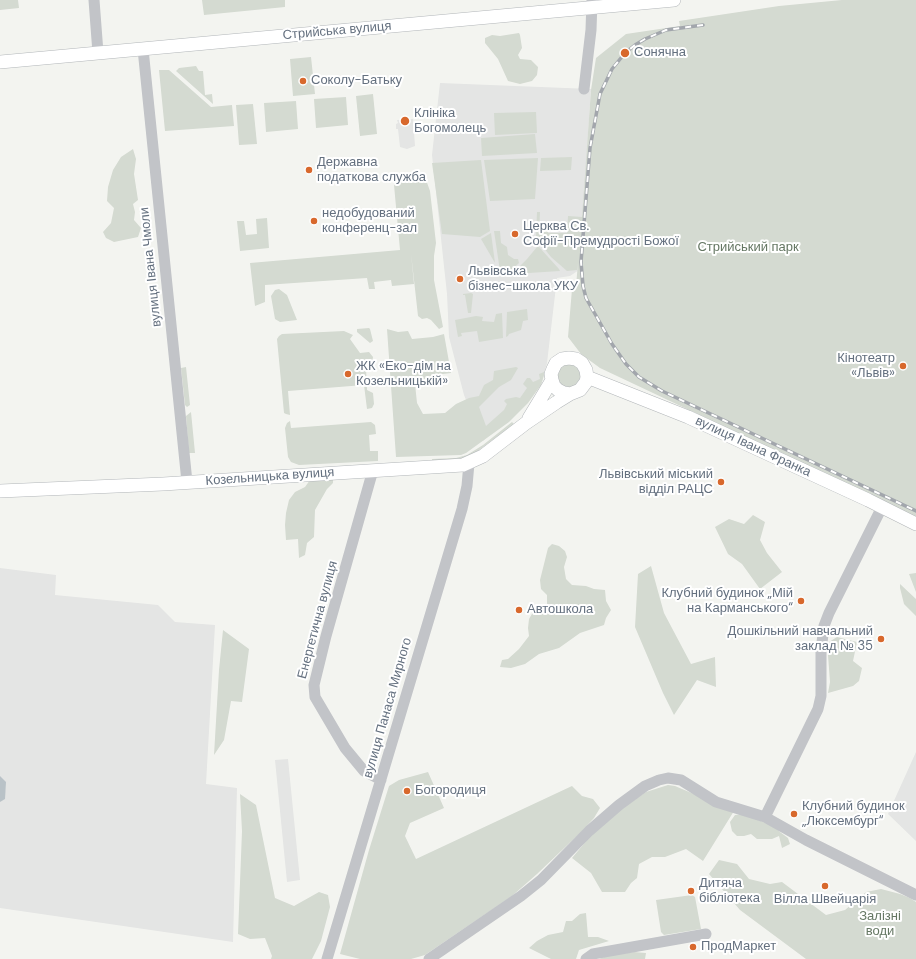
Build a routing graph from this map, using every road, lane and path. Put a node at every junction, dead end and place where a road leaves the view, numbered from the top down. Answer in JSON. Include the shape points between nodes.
{"nodes":[{"id":1,"x":94,"y":0,"type":"edge"},
{"id":2,"x":674,"y":0,"type":"edge"},
{"id":3,"x":592,"y":4,"type":"edge"},
{"id":4,"x":143,"y":49,"type":"junction"},
{"id":5,"x":98,"y":53,"type":"junction"},
{"id":6,"x":0,"y":62,"type":"edge"},
{"id":7,"x":584,"y":89,"type":"dead end"},
{"id":8,"x":587,"y":377,"type":"junction"},
{"id":9,"x":552,"y":380,"type":"junction"},
{"id":10,"x":570,"y":394,"type":"junction"},
{"id":11,"x":526,"y":423,"type":"junction"},
{"id":12,"x":469,"y":463,"type":"junction"},
{"id":13,"x":373,"y":470,"type":"junction"},
{"id":14,"x":187,"y":482,"type":"junction"},
{"id":15,"x":0,"y":490,"type":"edge"},
{"id":16,"x":882,"y":507,"type":"junction"},
{"id":17,"x":916,"y":524,"type":"edge"},
{"id":18,"x":381,"y":780,"type":"junction"},
{"id":19,"x":765,"y":817,"type":"junction"},
{"id":20,"x":916,"y":895,"type":"edge"},
{"id":21,"x":706,"y":934,"type":"dead end"},
{"id":22,"x":330,"y":958,"type":"edge"},
{"id":23,"x":429,"y":959,"type":"edge"},
{"id":24,"x":586,"y":959,"type":"edge"}],
"edges":[{"from":1,"to":5,"type":"street"},
{"from":2,"to":3,"type":"main road","name":"Стрийська вулиця"},
{"from":3,"to":4,"type":"main road","name":"Стрийська вулиця"},
{"from":3,"to":7,"type":"street"},
{"from":4,"to":5,"type":"main road","name":"Стрийська вулиця"},
{"from":4,"to":14,"type":"street","name":"вулиця Івана Чмоли"},
{"from":5,"to":6,"type":"main road","name":"Стрийська вулиця"},
{"from":8,"to":9,"type":"main road","via":[[582,363],[569,358],[562,359],[556,364],[551,374]]},
{"from":8,"to":10,"type":"main road","via":[[580,390]]},
{"from":8,"to":16,"type":"main road","name":"вулиця Івана Франка","via":[[688,417]]},
{"from":9,"to":10,"type":"main road","via":[[558,390]]},
{"from":9,"to":11,"type":"main road","name":"Козельницька вулиця"},
{"from":10,"to":11,"type":"main road","name":"Козельницька вулиця"},
{"from":11,"to":12,"type":"main road","name":"Козельницька вулиця","via":[[499,446]]},
{"from":12,"to":13,"type":"main road","name":"Козельницька вулиця"},
{"from":12,"to":18,"type":"street","name":"вулиця Панаса Мирного","via":[[462,509]]},
{"from":13,"to":14,"type":"main road","name":"Козельницька вулиця"},
{"from":13,"to":18,"type":"street","name":"Енергетична вулиця","via":[[314,684],[315,697],[345,748],[364,771]]},
{"from":14,"to":15,"type":"main road","name":"Козельницька вулиця"},
{"from":16,"to":17,"type":"main road","name":"вулиця Івана Франка"},
{"from":16,"to":19,"type":"street","via":[[824,626],[821,696],[818,709]]},
{"from":18,"to":22,"type":"street","name":"вулиця Панаса Мирного"},
{"from":19,"to":20,"type":"street"},
{"from":19,"to":23,"type":"street","via":[[716,802],[676,778],[659,780],[645,786],[614,809],[521,896]]},
{"from":21,"to":24,"type":"street","via":[[593,954]]}]}
